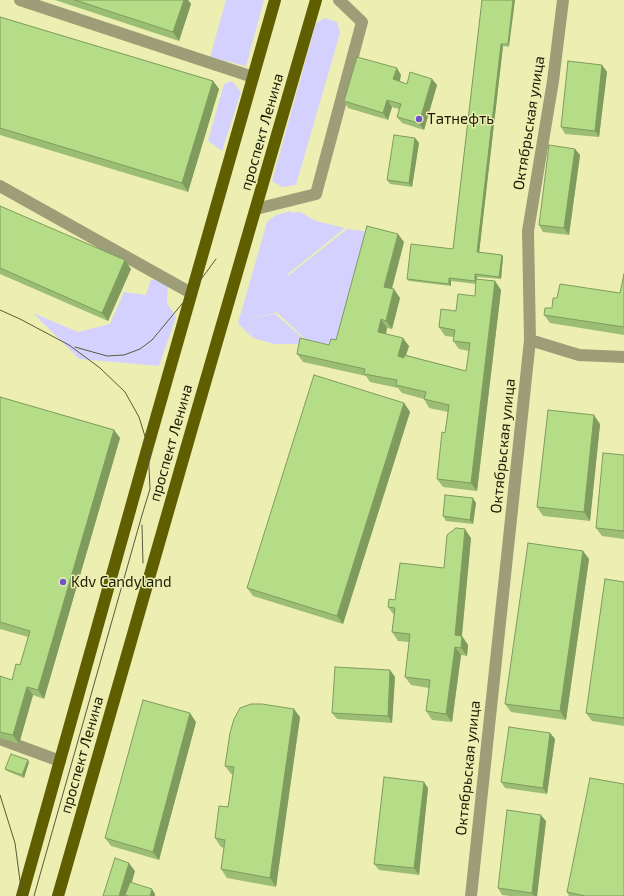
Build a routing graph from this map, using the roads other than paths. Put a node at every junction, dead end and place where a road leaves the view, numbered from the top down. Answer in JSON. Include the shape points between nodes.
{"nodes":[{"id":1,"x":20,"y":0,"type":"edge"},
{"id":2,"x":275,"y":0,"type":"edge"},
{"id":3,"x":316,"y":0,"type":"edge"},
{"id":4,"x":339,"y":0,"type":"edge"},
{"id":5,"x":563,"y":0,"type":"edge"},
{"id":6,"x":253,"y":77,"type":"junction"},
{"id":7,"x":0,"y":186,"type":"edge"},
{"id":8,"x":256,"y":209,"type":"junction"},
{"id":9,"x":191,"y":293,"type":"junction"},
{"id":10,"x":530,"y":340,"type":"junction"},
{"id":11,"x":624,"y":357,"type":"edge"},
{"id":12,"x":0,"y":739,"type":"edge"},
{"id":13,"x":60,"y":761,"type":"junction"},
{"id":14,"x":22,"y":896,"type":"edge"},
{"id":15,"x":58,"y":896,"type":"edge"},
{"id":16,"x":471,"y":896,"type":"edge"}],
"edges":[{"from":1,"to":6,"type":"street"},
{"from":2,"to":6,"type":"main road","name":"проспект Ленина"},
{"from":3,"to":8,"type":"main road","name":"проспект Ленина"},
{"from":4,"to":8,"type":"street","via":[[362,22],[316,194]]},
{"from":5,"to":10,"type":"street","name":"Октябрьская улица","via":[[553,81],[528,231]]},
{"from":6,"to":9,"type":"main road","name":"проспект Ленина"},
{"from":7,"to":9,"type":"street"},
{"from":8,"to":15,"type":"main road","name":"проспект Ленина"},
{"from":9,"to":13,"type":"main road","name":"проспект Ленина"},
{"from":10,"to":11,"type":"street","via":[[579,354]]},
{"from":10,"to":16,"type":"street","name":"Октябрьская улица"},
{"from":12,"to":13,"type":"street"},
{"from":13,"to":14,"type":"main road","name":"проспект Ленина"}]}
